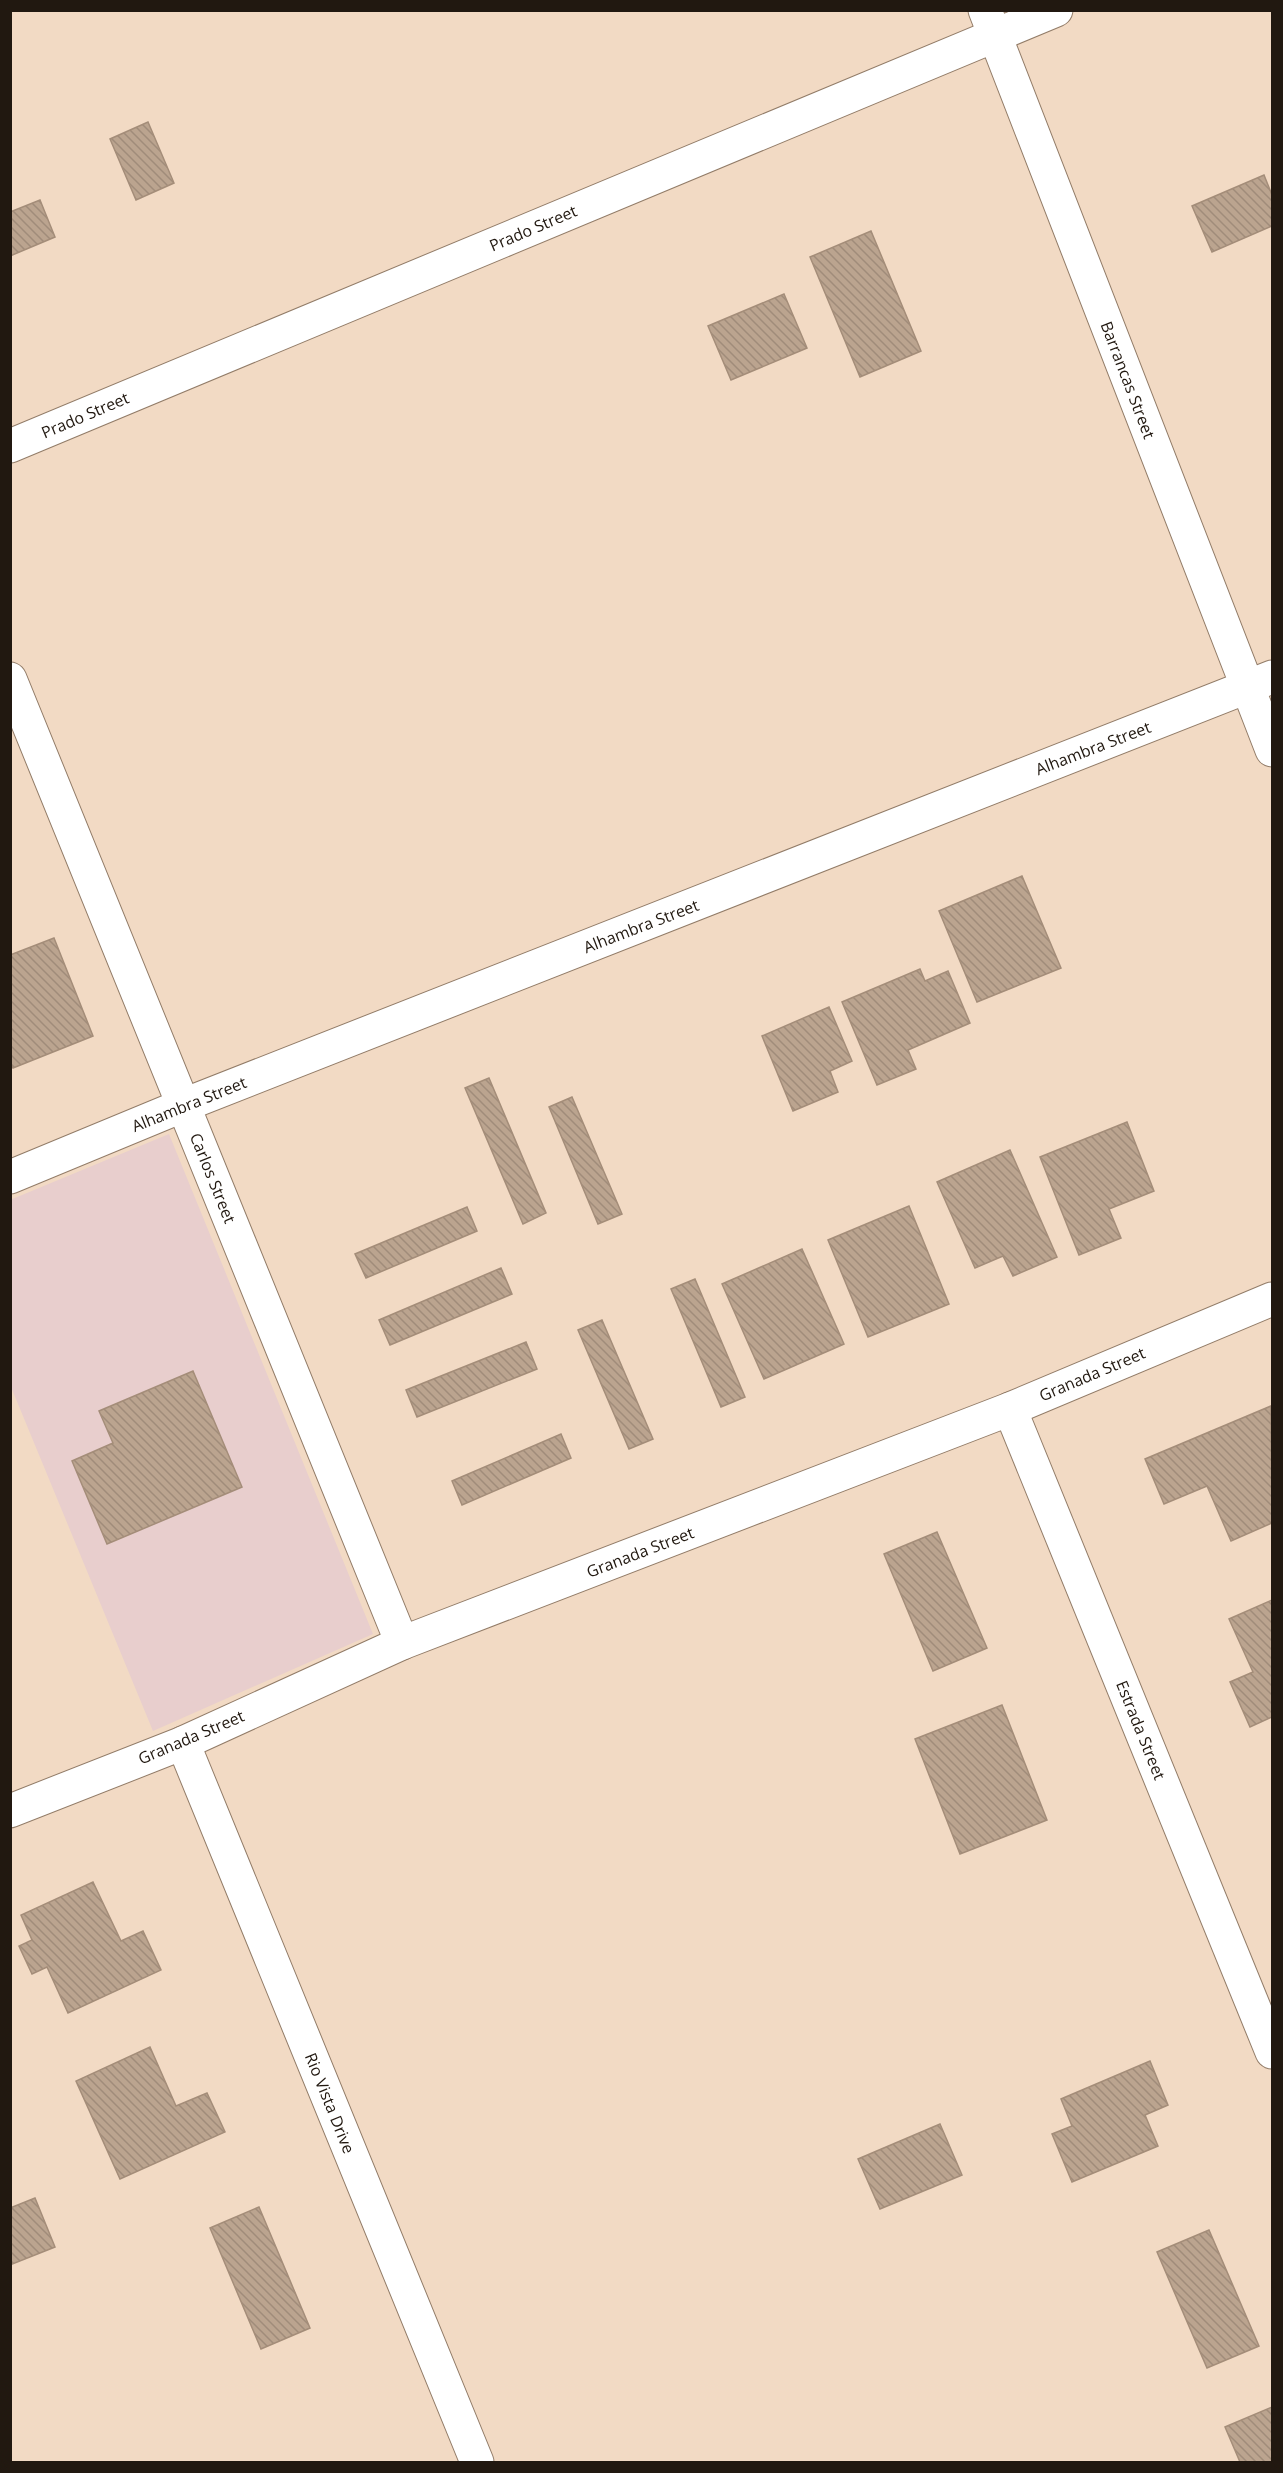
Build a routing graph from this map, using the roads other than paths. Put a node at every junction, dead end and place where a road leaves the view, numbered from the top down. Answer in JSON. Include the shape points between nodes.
{"nodes":[{"id":1,"x":1056,"y":10,"type":"edge"},
{"id":2,"x":990,"y":23,"type":"edge"},
{"id":3,"x":10,"y":446,"type":"edge"},
{"id":4,"x":10,"y":679,"type":"edge"},
{"id":5,"x":1260,"y":682,"type":"edge"},
{"id":6,"x":1272,"y":750,"type":"edge"},
{"id":7,"x":184,"y":1106,"type":"junction"},
{"id":8,"x":10,"y":1177,"type":"edge"},
{"id":9,"x":1272,"y":1299,"type":"edge"},
{"id":10,"x":1010,"y":1408,"type":"junction"},
{"id":11,"x":402,"y":1643,"type":"junction"},
{"id":12,"x":183,"y":1743,"type":"junction"},
{"id":13,"x":10,"y":1811,"type":"edge"},
{"id":14,"x":1272,"y":2052,"type":"edge"},
{"id":15,"x":477,"y":2463,"type":"edge"}],
"edges":[{"from":1,"to":2,"type":"street","name":"Prado Street"},
{"from":2,"to":3,"type":"street","name":"Prado Street"},
{"from":2,"to":5,"type":"street","name":"Barrancas Street"},
{"from":4,"to":7,"type":"street","name":"Carlos Street"},
{"from":5,"to":6,"type":"street","name":"Barrancas Street"},
{"from":5,"to":7,"type":"street","name":"Alhambra Street"},
{"from":7,"to":8,"type":"street","name":"Alhambra Street"},
{"from":7,"to":11,"type":"street","name":"Carlos Street"},
{"from":9,"to":10,"type":"street","name":"Granada Street"},
{"from":10,"to":11,"type":"street","name":"Granada Street"},
{"from":10,"to":14,"type":"street","name":"Estrada Street"},
{"from":11,"to":12,"type":"street","name":"Granada Street"},
{"from":12,"to":13,"type":"street","name":"Granada Street"},
{"from":12,"to":15,"type":"street","name":"Rio Vista Drive"}]}
